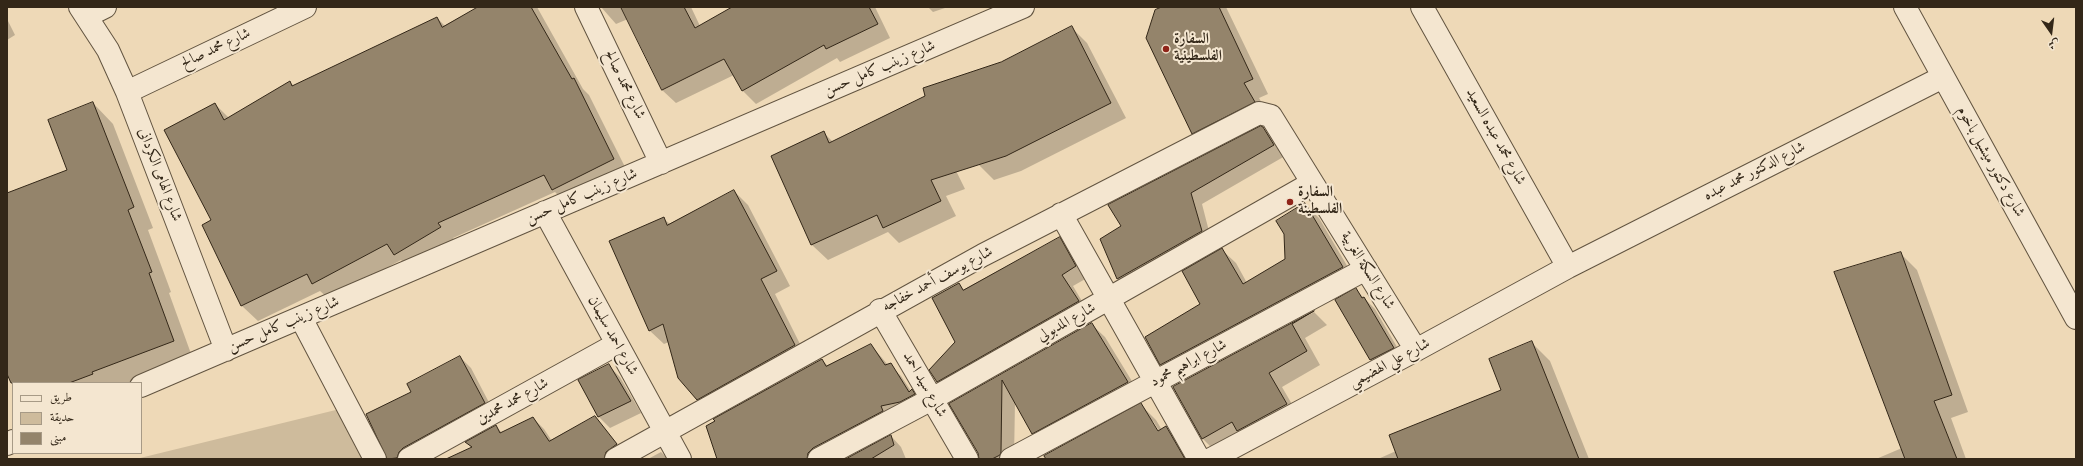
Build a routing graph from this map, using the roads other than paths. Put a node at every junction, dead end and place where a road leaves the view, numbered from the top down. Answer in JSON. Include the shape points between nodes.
{"nodes":[{"id":1,"x":305,"y":7,"type":"edge"},
{"id":2,"x":586,"y":7,"type":"edge"},
{"id":3,"x":1023,"y":7,"type":"edge"},
{"id":4,"x":1422,"y":7,"type":"edge"},
{"id":5,"x":1904,"y":7,"type":"edge"},
{"id":6,"x":91,"y":10,"type":"edge"},
{"id":7,"x":1943,"y":77,"type":"junction"},
{"id":8,"x":127,"y":92,"type":"junction"},
{"id":9,"x":1265,"y":113,"type":"joint"},
{"id":10,"x":661,"y":163,"type":"junction"},
{"id":11,"x":1312,"y":183,"type":"junction"},
{"id":12,"x":545,"y":212,"type":"junction"},
{"id":13,"x":1061,"y":214,"type":"junction"},
{"id":14,"x":1568,"y":267,"type":"junction"},
{"id":15,"x":1366,"y":269,"type":"junction"},
{"id":16,"x":1109,"y":300,"type":"junction"},
{"id":17,"x":880,"y":310,"type":"junction"},
{"id":18,"x":301,"y":318,"type":"junction"},
{"id":19,"x":2076,"y":318,"type":"edge"},
{"id":20,"x":617,"y":344,"type":"junction"},
{"id":21,"x":226,"y":350,"type":"junction"},
{"id":22,"x":1416,"y":350,"type":"junction"},
{"id":23,"x":1157,"y":382,"type":"junction"},
{"id":24,"x":142,"y":386,"type":"edge"},
{"id":25,"x":932,"y":399,"type":"junction"},
{"id":26,"x":665,"y":432,"type":"junction"},
{"id":27,"x":375,"y":459,"type":"edge"},
{"id":28,"x":409,"y":459,"type":"edge"},
{"id":29,"x":616,"y":459,"type":"edge"},
{"id":30,"x":680,"y":459,"type":"edge"},
{"id":31,"x":819,"y":459,"type":"edge"},
{"id":32,"x":967,"y":459,"type":"edge"},
{"id":33,"x":1012,"y":459,"type":"edge"},
{"id":34,"x":1199,"y":459,"type":"edge"},
{"id":35,"x":1211,"y":459,"type":"edge"}],
"edges":[{"from":1,"to":8,"type":"street","name":"شارع محمد صالح"},
{"from":2,"to":10,"type":"street","name":"شارع محمد صالح"},
{"from":3,"to":10,"type":"street","name":"شارع زينب كامل حسن"},
{"from":4,"to":14,"type":"street","name":"شارع محمد عبده السعيد"},
{"from":5,"to":7,"type":"street","name":"شارع دكتور ميشيل باخوم"},
{"from":6,"to":8,"type":"street","name":"شارع الهامى الكردانى"},
{"from":7,"to":14,"type":"street","name":"شارع الدكتور محمد عبده"},
{"from":7,"to":19,"type":"street","name":"شارع دكتور ميشيل باخوم"},
{"from":8,"to":21,"type":"street","name":"شارع الهامى الكردانى"},
{"from":9,"to":11,"type":"street","name":"شارع السكة الغربية","via":[[1271,116]]},
{"from":9,"to":13,"type":"street","name":"شارع يوسف أحمد خفاجه","via":[[1252,115]]},
{"from":10,"to":12,"type":"street","name":"شارع زينب كامل حسن"},
{"from":11,"to":15,"type":"street","name":"شارع السكة الغربية"},
{"from":11,"to":16,"type":"street","name":"شارع المدبولي"},
{"from":12,"to":18,"type":"street","name":"شارع زينب كامل حسن"},
{"from":12,"to":20,"type":"street","name":"شارع احمد سليمان"},
{"from":13,"to":16,"type":"street"},
{"from":13,"to":17,"type":"street","name":"شارع يوسف أحمد خفاجه"},
{"from":14,"to":22,"type":"street","name":"شارع علي الهضيمي"},
{"from":15,"to":22,"type":"street","name":"شارع السكة الغربية"},
{"from":15,"to":23,"type":"street","name":"شارع ابراهيم محمود"},
{"from":16,"to":23,"type":"street"},
{"from":16,"to":25,"type":"street","name":"شارع المدبولي"},
{"from":17,"to":25,"type":"street","name":"شارع سيد احمد"},
{"from":17,"to":26,"type":"street","name":"شارع يوسف أحمد خفاجه"},
{"from":18,"to":21,"type":"street","name":"شارع زينب كامل حسن"},
{"from":18,"to":27,"type":"street"},
{"from":20,"to":26,"type":"street","name":"شارع احمد سليمان"},
{"from":20,"to":28,"type":"street","name":"شارع محمد محمدين"},
{"from":21,"to":24,"type":"street","name":"شارع زينب كامل حسن"},
{"from":22,"to":35,"type":"street","name":"شارع علي الهضيمي"},
{"from":23,"to":33,"type":"street","name":"شارع ابراهيم محمود"},
{"from":23,"to":34,"type":"street"},
{"from":25,"to":31,"type":"street","name":"شارع المدبولي"},
{"from":25,"to":32,"type":"street","name":"شارع سيد احمد"},
{"from":26,"to":29,"type":"street","name":"شارع يوسف أحمد خفاجه"},
{"from":26,"to":30,"type":"street","name":"شارع احمد سليمان"}]}
